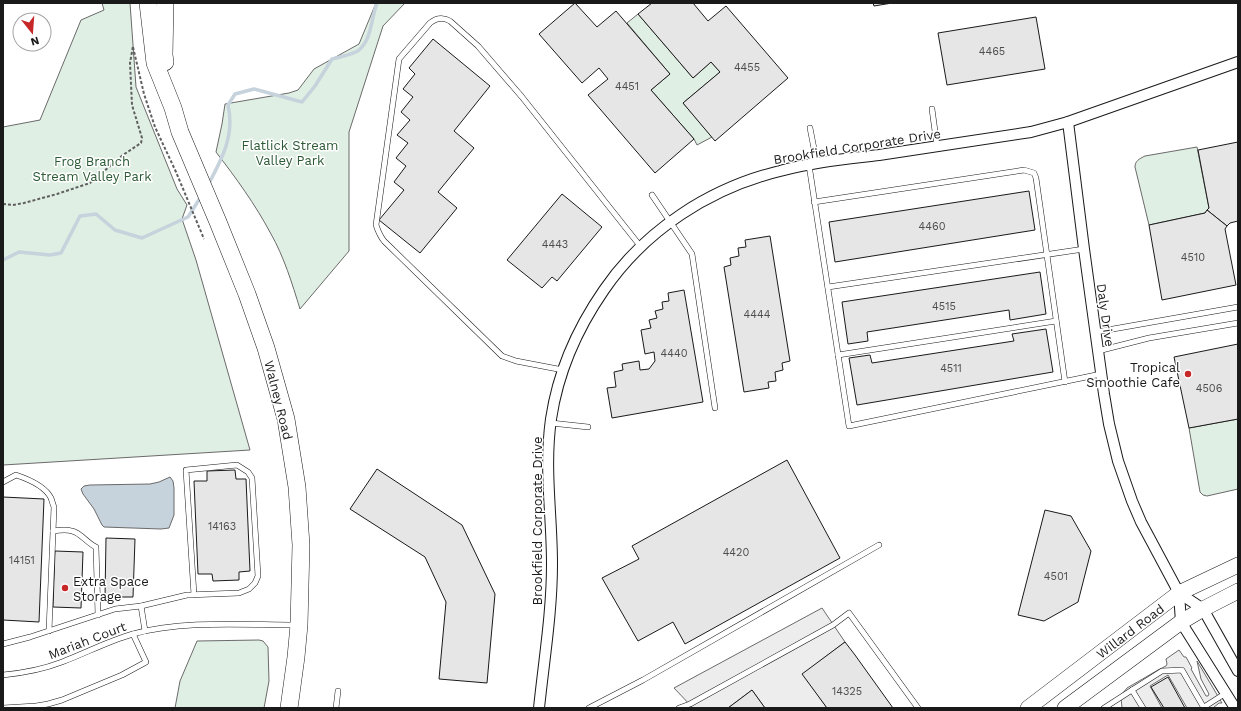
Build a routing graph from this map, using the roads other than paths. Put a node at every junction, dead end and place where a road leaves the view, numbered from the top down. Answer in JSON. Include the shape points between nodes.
{"nodes":[{"id":1,"x":148,"y":3,"type":"edge"},
{"id":2,"x":165,"y":3,"type":"edge"},
{"id":3,"x":1238,"y":62,"type":"edge"},
{"id":4,"x":173,"y":108,"type":"junction"},
{"id":5,"x":932,"y":110,"type":"dead end"},
{"id":6,"x":1068,"y":122,"type":"junction"},
{"id":7,"x":810,"y":128,"type":"dead end"},
{"id":8,"x":937,"y":146,"type":"junction"},
{"id":9,"x":813,"y":164,"type":"junction"},
{"id":10,"x":652,"y":195,"type":"dead end"},
{"id":11,"x":814,"y":202,"type":"junction"},
{"id":12,"x":672,"y":222,"type":"junction"},
{"id":13,"x":641,"y":247,"type":"junction"},
{"id":14,"x":1084,"y":249,"type":"junction"},
{"id":15,"x":1046,"y":254,"type":"junction"},
{"id":16,"x":828,"y":287,"type":"junction"},
{"id":17,"x":1238,"y":307,"type":"edge"},
{"id":18,"x":1056,"y":321,"type":"junction"},
{"id":19,"x":1238,"y":323,"type":"edge"},
{"id":20,"x":1096,"y":332,"type":"junction"},
{"id":21,"x":1098,"y":351,"type":"junction"},
{"id":22,"x":838,"y":355,"type":"junction"},
{"id":23,"x":563,"y":370,"type":"junction"},
{"id":24,"x":1101,"y":374,"type":"junction"},
{"id":25,"x":1065,"y":382,"type":"junction"},
{"id":26,"x":716,"y":408,"type":"dead end"},
{"id":27,"x":551,"y":422,"type":"junction"},
{"id":28,"x":588,"y":427,"type":"dead end"},
{"id":29,"x":3,"y":482,"type":"edge"},
{"id":30,"x":53,"y":531,"type":"junction"},
{"id":31,"x":879,"y":545,"type":"dead end"},
{"id":32,"x":1238,"y":565,"type":"edge"},
{"id":33,"x":1238,"y":591,"type":"edge"},
{"id":34,"x":1179,"y":593,"type":"junction"},
{"id":35,"x":194,"y":595,"type":"junction"},
{"id":36,"x":140,"y":606,"type":"junction"},
{"id":37,"x":1202,"y":609,"type":"junction"},
{"id":38,"x":98,"y":615,"type":"junction"},
{"id":39,"x":1182,"y":622,"type":"junction"},
{"id":40,"x":299,"y":626,"type":"junction"},
{"id":41,"x":49,"y":631,"type":"junction"},
{"id":42,"x":146,"y":631,"type":"junction"},
{"id":43,"x":133,"y":634,"type":"junction"},
{"id":44,"x":3,"y":644,"type":"edge"},
{"id":45,"x":1238,"y":671,"type":"edge"},
{"id":46,"x":3,"y":675,"type":"edge"},
{"id":47,"x":1132,"y":690,"type":"junction"},
{"id":48,"x":338,"y":691,"type":"dead end"},
{"id":49,"x":1226,"y":693,"type":"junction"},
{"id":50,"x":3,"y":708,"type":"edge"},
{"id":51,"x":289,"y":708,"type":"edge"},
{"id":52,"x":336,"y":708,"type":"edge"},
{"id":53,"x":539,"y":708,"type":"edge"},
{"id":54,"x":589,"y":708,"type":"edge"},
{"id":55,"x":679,"y":708,"type":"edge"},
{"id":56,"x":918,"y":708,"type":"edge"},
{"id":57,"x":1028,"y":708,"type":"edge"},
{"id":58,"x":1065,"y":708,"type":"edge"},
{"id":59,"x":1104,"y":708,"type":"edge"},
{"id":60,"x":1143,"y":708,"type":"edge"},
{"id":61,"x":1204,"y":708,"type":"edge"},
{"id":62,"x":1234,"y":708,"type":"edge"}],
"edges":[{"from":1,"to":4,"type":"main road","name":"Walney Road","via":[[155,63]]},
{"from":2,"to":4,"type":"main road","name":"Walney Road","via":[[164,55]]},
{"from":3,"to":6,"type":"street","name":"Brookfield Corporate Drive"},
{"from":4,"to":40,"type":"main road","name":"Walney Road","via":[[191,160],[247,294],[266,348],[286,419],[299,518]]},
{"from":5,"to":8,"type":"lane"},
{"from":6,"to":8,"type":"street","name":"Brookfield Corporate Drive","via":[[1031,132]]},
{"from":6,"to":14,"type":"street","name":"Daly Drive"},
{"from":7,"to":9,"type":"lane"},
{"from":8,"to":9,"type":"street","name":"Brookfield Corporate Drive"},
{"from":9,"to":11,"type":"lane"},
{"from":9,"to":12,"type":"street","name":"Brookfield Corporate Drive","via":[[781,170],[740,183],[702,202]]},
{"from":10,"to":12,"type":"lane"},
{"from":11,"to":15,"type":"lane","via":[[1024,170],[1034,173],[1036,178]]},
{"from":11,"to":16,"type":"lane"},
{"from":12,"to":13,"type":"street","name":"Brookfield Corporate Drive"},
{"from":12,"to":26,"type":"lane","via":[[692,254]]},
{"from":13,"to":23,"type":"street","name":"Brookfield Corporate Drive","via":[[620,269],[596,301],[577,336]]},
{"from":13,"to":23,"type":"lane","via":[[522,97],[478,46],[445,18],[430,23],[399,59],[377,230],[384,241],[502,356]]},
{"from":14,"to":15,"type":"lane"},
{"from":14,"to":20,"type":"street","name":"Daly Drive"},
{"from":15,"to":16,"type":"lane"},
{"from":15,"to":18,"type":"lane"},
{"from":16,"to":22,"type":"lane"},
{"from":17,"to":20,"type":"lane"},
{"from":18,"to":22,"type":"lane"},
{"from":18,"to":25,"type":"lane"},
{"from":19,"to":21,"type":"lane","via":[[1149,338]]},
{"from":20,"to":21,"type":"street","name":"Daly Drive"},
{"from":21,"to":24,"type":"street","name":"Daly Drive"},
{"from":22,"to":25,"type":"lane","via":[[849,426]]},
{"from":23,"to":27,"type":"street","name":"Brookfield Corporate Drive"},
{"from":24,"to":25,"type":"lane"},
{"from":24,"to":34,"type":"street","name":"Daly Drive","via":[[1112,440],[1124,481],[1144,528]]},
{"from":27,"to":28,"type":"lane"},
{"from":27,"to":53,"type":"street","name":"Brookfield Corporate Drive","via":[[547,472],[552,564],[550,611]]},
{"from":29,"to":30,"type":"lane","via":[[16,475],[43,489],[54,507]]},
{"from":30,"to":38,"type":"lane","via":[[71,530],[96,547]]},
{"from":30,"to":41,"type":"lane"},
{"from":31,"to":54,"type":"lane","via":[[643,680]]},
{"from":32,"to":34,"type":"main road","name":"Willard Road"},
{"from":33,"to":37,"type":"main road","name":"Willard Road"},
{"from":34,"to":37,"type":"street","name":"Daly Drive"},
{"from":34,"to":39,"type":"street","name":"Daly Drive"},
{"from":34,"to":57,"type":"main road","name":"Willard Road"},
{"from":35,"to":35,"type":"lane","via":[[239,593],[249,589],[258,576],[252,478],[237,465],[186,470]]},
{"from":35,"to":36,"type":"lane"},
{"from":36,"to":38,"type":"lane","via":[[115,609]]},
{"from":36,"to":42,"type":"lane"},
{"from":37,"to":39,"type":"main road","name":"Willard Road"},
{"from":37,"to":45,"type":"street"},
{"from":38,"to":41,"type":"lane"},
{"from":39,"to":49,"type":"street"},
{"from":39,"to":58,"type":"main road","name":"Willard Road"},
{"from":40,"to":42,"type":"lane","name":"Mariah Court","via":[[191,624]]},
{"from":40,"to":51,"type":"main road","name":"Walney Road"},
{"from":41,"to":44,"type":"lane"},
{"from":42,"to":43,"type":"lane","name":"Mariah Court"},
{"from":43,"to":46,"type":"lane","name":"Mariah Court","via":[[109,641],[62,663]]},
{"from":43,"to":50,"type":"lane","via":[[146,662],[62,700],[36,706]]},
{"from":47,"to":59,"type":"lane"},
{"from":47,"to":60,"type":"lane"},
{"from":47,"to":61,"type":"lane","via":[[1162,671],[1182,670]]},
{"from":48,"to":52,"type":"lane"},
{"from":49,"to":61,"type":"lane"},
{"from":49,"to":62,"type":"street"},
{"from":55,"to":56,"type":"lane","via":[[834,625],[849,613]]}]}
